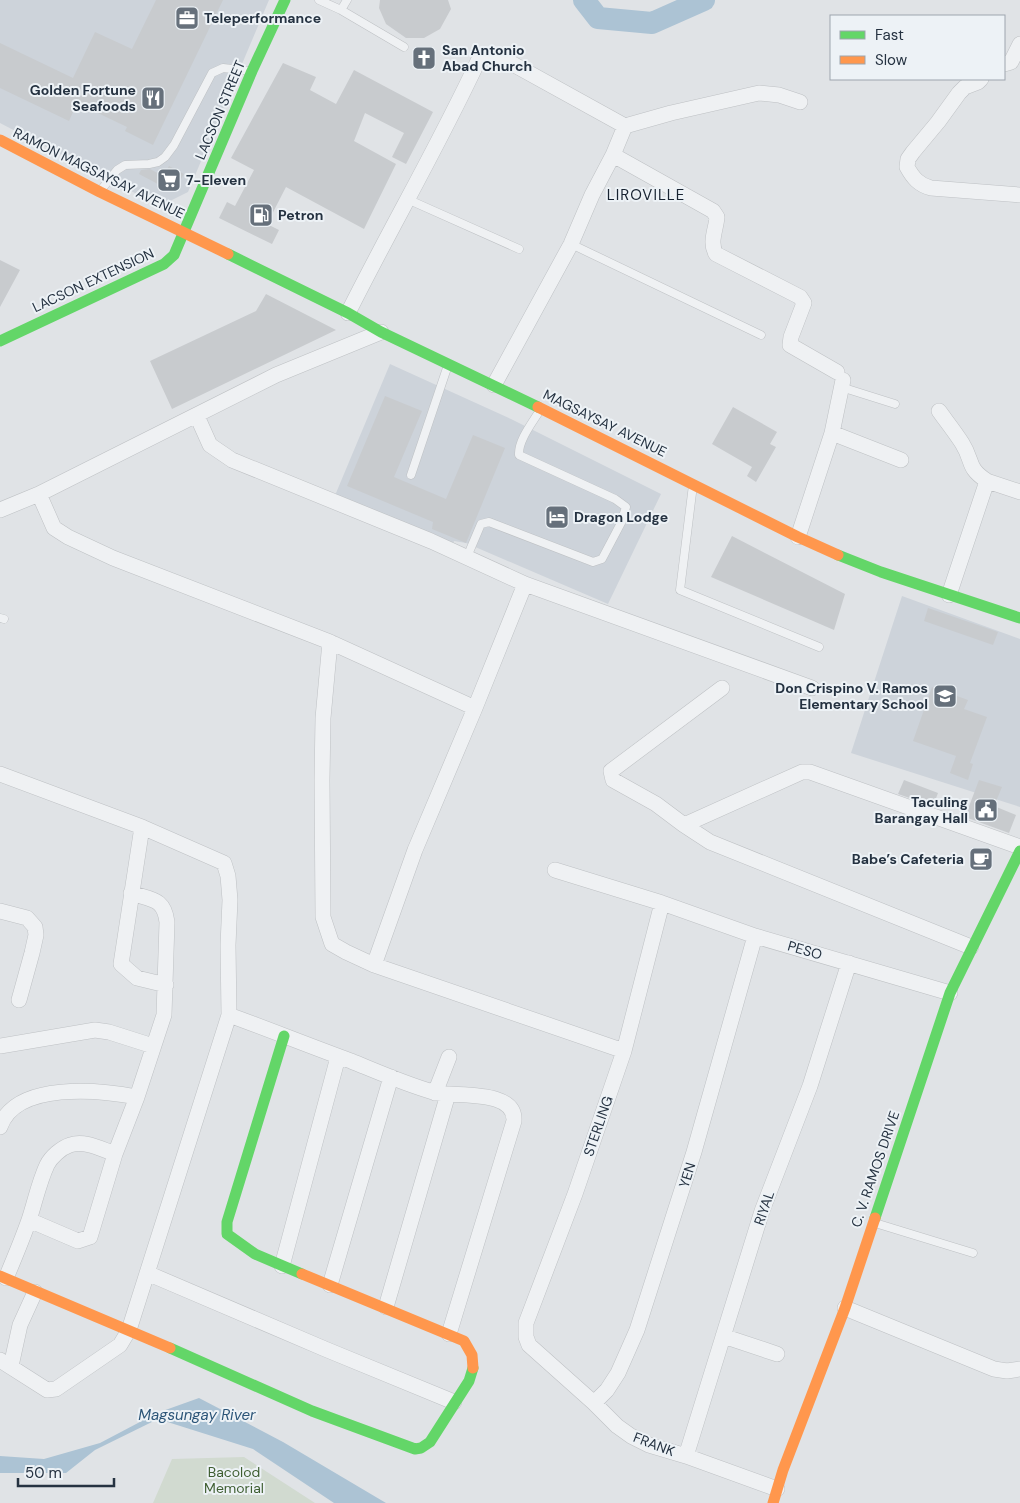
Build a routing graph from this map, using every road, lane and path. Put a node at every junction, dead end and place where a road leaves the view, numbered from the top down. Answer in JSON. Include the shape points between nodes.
{"nodes":[{"id":1,"x":285,"y":0,"type":"edge"},
{"id":2,"x":319,"y":0,"type":"edge"},
{"id":3,"x":347,"y":0,"type":"edge"},
{"id":4,"x":341,"y":10,"type":"junction"},
{"id":5,"x":1020,"y":44,"type":"edge"},
{"id":6,"x":404,"y":47,"type":"dead end"},
{"id":7,"x":1005,"y":64,"type":"edge"},
{"id":8,"x":252,"y":71,"type":"junction"},
{"id":9,"x":979,"y":80,"type":"edge"},
{"id":10,"x":800,"y":102,"type":"dead end"},
{"id":11,"x":625,"y":126,"type":"junction"},
{"id":12,"x":0,"y":140,"type":"edge"},
{"id":13,"x":613,"y":155,"type":"junction"},
{"id":14,"x":100,"y":192,"type":"junction"},
{"id":15,"x":1020,"y":195,"type":"edge"},
{"id":16,"x":407,"y":199,"type":"junction"},
{"id":17,"x":185,"y":232,"type":"junction"},
{"id":18,"x":571,"y":244,"type":"junction"},
{"id":19,"x":519,"y":249,"type":"dead end"},
{"id":20,"x":348,"y":312,"type":"junction"},
{"id":21,"x":381,"y":332,"type":"junction"},
{"id":22,"x":761,"y":335,"type":"dead end"},
{"id":23,"x":0,"y":341,"type":"edge"},
{"id":24,"x":448,"y":363,"type":"junction"},
{"id":25,"x":840,"y":379,"type":"junction"},
{"id":26,"x":494,"y":385,"type":"junction"},
{"id":27,"x":895,"y":404,"type":"dead end"},
{"id":28,"x":541,"y":408,"type":"junction"},
{"id":29,"x":939,"y":411,"type":"dead end"},
{"id":30,"x":197,"y":416,"type":"junction"},
{"id":31,"x":832,"y":433,"type":"junction"},
{"id":32,"x":901,"y":460,"type":"dead end"},
{"id":33,"x":411,"y":475,"type":"dead end"},
{"id":34,"x":988,"y":481,"type":"junction"},
{"id":35,"x":693,"y":483,"type":"junction"},
{"id":36,"x":1020,"y":492,"type":"edge"},
{"id":37,"x":38,"y":494,"type":"junction"},
{"id":38,"x":0,"y":510,"type":"edge"},
{"id":39,"x":798,"y":537,"type":"junction"},
{"id":40,"x":467,"y":557,"type":"junction"},
{"id":41,"x":525,"y":584,"type":"junction"},
{"id":42,"x":949,"y":595,"type":"junction"},
{"id":43,"x":1020,"y":618,"type":"edge"},
{"id":44,"x":330,"y":642,"type":"junction"},
{"id":45,"x":819,"y":647,"type":"dead end"},
{"id":46,"x":722,"y":688,"type":"dead end"},
{"id":47,"x":812,"y":688,"type":"dead end"},
{"id":48,"x":475,"y":708,"type":"junction"},
{"id":49,"x":0,"y":774,"type":"edge"},
{"id":50,"x":684,"y":825,"type":"junction"},
{"id":51,"x":142,"y":827,"type":"junction"},
{"id":52,"x":1020,"y":847,"type":"edge"},
{"id":53,"x":1020,"y":851,"type":"edge"},
{"id":54,"x":1017,"y":864,"type":"edge"},
{"id":55,"x":555,"y":870,"type":"dead end"},
{"id":56,"x":131,"y":893,"type":"junction"},
{"id":57,"x":662,"y":903,"type":"junction"},
{"id":58,"x":0,"y":911,"type":"edge"},
{"id":59,"x":755,"y":936,"type":"junction"},
{"id":60,"x":972,"y":948,"type":"junction"},
{"id":61,"x":848,"y":962,"type":"junction"},
{"id":62,"x":374,"y":965,"type":"junction"},
{"id":63,"x":166,"y":985,"type":"junction"},
{"id":64,"x":950,"y":993,"type":"junction"},
{"id":65,"x":19,"y":1000,"type":"dead end"},
{"id":66,"x":229,"y":1015,"type":"junction"},
{"id":67,"x":284,"y":1036,"type":"junction"},
{"id":68,"x":0,"y":1046,"type":"edge"},
{"id":69,"x":153,"y":1046,"type":"junction"},
{"id":70,"x":624,"y":1051,"type":"junction"},
{"id":71,"x":338,"y":1056,"type":"junction"},
{"id":72,"x":449,"y":1056,"type":"dead end"},
{"id":73,"x":391,"y":1077,"type":"junction"},
{"id":74,"x":441,"y":1093,"type":"junction"},
{"id":75,"x":137,"y":1097,"type":"junction"},
{"id":76,"x":0,"y":1127,"type":"edge"},
{"id":77,"x":115,"y":1154,"type":"junction"},
{"id":78,"x":29,"y":1220,"type":"junction"},
{"id":79,"x":873,"y":1222,"type":"junction"},
{"id":80,"x":972,"y":1253,"type":"dead end"},
{"id":81,"x":282,"y":1266,"type":"junction"},
{"id":82,"x":147,"y":1273,"type":"junction"},
{"id":83,"x":3,"y":1277,"type":"edge"},
{"id":84,"x":330,"y":1285,"type":"junction"},
{"id":85,"x":35,"y":1292,"type":"junction"},
{"id":86,"x":386,"y":1307,"type":"junction"},
{"id":87,"x":844,"y":1308,"type":"junction"},
{"id":88,"x":129,"y":1330,"type":"junction"},
{"id":89,"x":449,"y":1334,"type":"junction"},
{"id":90,"x":723,"y":1336,"type":"junction"},
{"id":91,"x":529,"y":1345,"type":"joint"},
{"id":92,"x":777,"y":1354,"type":"dead end"},
{"id":93,"x":5,"y":1363,"type":"edge"},
{"id":94,"x":1020,"y":1369,"type":"edge"},
{"id":95,"x":454,"y":1402,"type":"junction"},
{"id":96,"x":594,"y":1403,"type":"junction"},
{"id":97,"x":686,"y":1456,"type":"junction"},
{"id":98,"x":775,"y":1496,"type":"edge"}],
"edges":[{"from":1,"to":8,"type":"street","name":"LACSON STREET"},
{"from":2,"to":4,"type":"lane"},
{"from":3,"to":4,"type":"lane"},
{"from":4,"to":6,"type":"lane"},
{"from":5,"to":7,"type":"street","via":[[1011,62]]},
{"from":8,"to":14,"type":"lane","via":[[223,68],[212,73],[166,157],[149,164],[124,165]]},
{"from":8,"to":17,"type":"street","name":"LACSON STREET"},
{"from":9,"to":15,"type":"street","via":[[959,93],[908,159],[907,167],[917,182],[931,188]]},
{"from":10,"to":11,"type":"street","via":[[759,93]]},
{"from":11,"to":13,"type":"street"},
{"from":11,"to":16,"type":"street","via":[[502,58],[489,56],[479,59],[452,118]]},
{"from":12,"to":14,"type":"street","name":"RAMON MAGSAYSAY AVENUE"},
{"from":13,"to":18,"type":"street"},
{"from":13,"to":25,"type":"street","via":[[712,211],[717,217],[712,241],[716,254],[800,297],[804,303],[790,345]]},
{"from":14,"to":17,"type":"street","name":"RAMON MAGSAYSAY AVENUE"},
{"from":16,"to":19,"type":"lane"},
{"from":16,"to":20,"type":"street"},
{"from":17,"to":20,"type":"street","name":"MAGSAYSAY AVENUE"},
{"from":17,"to":23,"type":"street","name":"LACSON EXTENSION","via":[[174,255],[164,264]]},
{"from":18,"to":22,"type":"lane"},
{"from":18,"to":26,"type":"street"},
{"from":20,"to":21,"type":"street","name":"MAGSAYSAY AVENUE"},
{"from":21,"to":24,"type":"street","name":"MAGSAYSAY AVENUE"},
{"from":21,"to":30,"type":"street","via":[[276,375]]},
{"from":24,"to":26,"type":"street","name":"MAGSAYSAY AVENUE"},
{"from":24,"to":33,"type":"lane"},
{"from":25,"to":27,"type":"lane"},
{"from":25,"to":31,"type":"street"},
{"from":26,"to":28,"type":"street","name":"MAGSAYSAY AVENUE"},
{"from":28,"to":35,"type":"street","name":"MAGSAYSAY AVENUE"},
{"from":28,"to":40,"type":"lane","via":[[522,442],[519,455],[615,499],[626,508],[621,522],[602,559],[593,562],[489,522],[481,524]]},
{"from":29,"to":34,"type":"street","via":[[962,443],[972,469]]},
{"from":30,"to":37,"type":"street"},
{"from":30,"to":40,"type":"street","via":[[210,445],[232,460]]},
{"from":31,"to":32,"type":"street"},
{"from":31,"to":39,"type":"street"},
{"from":34,"to":36,"type":"street"},
{"from":34,"to":42,"type":"street"},
{"from":35,"to":39,"type":"street","name":"MAGSAYSAY AVENUE"},
{"from":35,"to":45,"type":"lane","via":[[680,590]]},
{"from":37,"to":38,"type":"street"},
{"from":37,"to":44,"type":"street","via":[[54,528],[68,537],[113,558]]},
{"from":39,"to":42,"type":"street","name":"MAGSAYSAY AVENUE","via":[[844,558]]},
{"from":40,"to":41,"type":"street"},
{"from":41,"to":47,"type":"street"},
{"from":41,"to":48,"type":"street"},
{"from":42,"to":43,"type":"street","name":"MAGSAYSAY AVENUE"},
{"from":44,"to":48,"type":"street"},
{"from":44,"to":62,"type":"street","via":[[322,744],[323,917],[332,944]]},
{"from":46,"to":50,"type":"street","via":[[611,771],[614,780],[656,804]]},
{"from":48,"to":62,"type":"street","via":[[415,850]]},
{"from":49,"to":51,"type":"street"},
{"from":50,"to":52,"type":"street","via":[[802,772],[810,772]]},
{"from":50,"to":60,"type":"street","via":[[710,842]]},
{"from":51,"to":56,"type":"street"},
{"from":51,"to":66,"type":"street","via":[[227,868],[230,900]]},
{"from":53,"to":54,"type":"street","name":"C. V. RAMOS DRIVE"},
{"from":54,"to":60,"type":"street","name":"C. V. RAMOS DRIVE"},
{"from":55,"to":57,"type":"street","name":"PESO"},
{"from":56,"to":63,"type":"street","via":[[160,903],[166,911]]},
{"from":56,"to":63,"type":"street","via":[[121,964],[136,978]]},
{"from":57,"to":59,"type":"street","name":"PESO"},
{"from":57,"to":70,"type":"street","name":"STERLING"},
{"from":58,"to":65,"type":"street","via":[[27,918],[35,927],[36,935]]},
{"from":59,"to":61,"type":"street","name":"PESO"},
{"from":59,"to":96,"type":"street","name":"YEN","via":[[694,1152],[637,1330],[618,1373]]},
{"from":60,"to":64,"type":"street","name":"C. V. RAMOS DRIVE"},
{"from":61,"to":64,"type":"street","name":"PESO"},
{"from":61,"to":90,"type":"street","name":"RIYAL","via":[[810,1086],[762,1211]]},
{"from":62,"to":70,"type":"street"},
{"from":63,"to":69,"type":"street","via":[[164,1015]]},
{"from":64,"to":79,"type":"street","name":"C. V. RAMOS DRIVE"},
{"from":66,"to":67,"type":"street"},
{"from":66,"to":82,"type":"street"},
{"from":67,"to":71,"type":"street"},
{"from":67,"to":81,"type":"street","via":[[226,1222],[227,1234],[240,1246]]},
{"from":68,"to":69,"type":"street","via":[[95,1030]]},
{"from":69,"to":75,"type":"street"},
{"from":70,"to":91,"type":"street","name":"STERLING","via":[[526,1323]]},
{"from":71,"to":73,"type":"street"},
{"from":71,"to":81,"type":"street"},
{"from":72,"to":74,"type":"street"},
{"from":73,"to":74,"type":"street"},
{"from":73,"to":84,"type":"street"},
{"from":74,"to":86,"type":"street"},
{"from":74,"to":89,"type":"street","via":[[475,1094],[507,1104],[514,1114]]},
{"from":75,"to":76,"type":"street","via":[[97,1091],[66,1091],[40,1096],[13,1106]]},
{"from":75,"to":77,"type":"street"},
{"from":77,"to":78,"type":"street","via":[[87,1144],[71,1144],[62,1149],[47,1164]]},
{"from":77,"to":78,"type":"street","via":[[90,1237],[78,1241]]},
{"from":78,"to":83,"type":"street"},
{"from":79,"to":80,"type":"lane"},
{"from":79,"to":87,"type":"street","name":"C. V. RAMOS DRIVE"},
{"from":81,"to":84,"type":"street"},
{"from":82,"to":88,"type":"street"},
{"from":82,"to":95,"type":"street"},
{"from":83,"to":85,"type":"street"},
{"from":84,"to":86,"type":"street"},
{"from":85,"to":88,"type":"street"},
{"from":85,"to":93,"type":"street"},
{"from":86,"to":89,"type":"street"},
{"from":87,"to":94,"type":"street","via":[[994,1369]]},
{"from":87,"to":98,"type":"street","name":"C. V. RAMOS DRIVE"},
{"from":88,"to":93,"type":"street","via":[[120,1345],[56,1388],[47,1390]]},
{"from":88,"to":95,"type":"street","via":[[312,1411],[415,1449],[430,1442]]},
{"from":89,"to":95,"type":"street","via":[[464,1341],[472,1350],[474,1359],[469,1381]]},
{"from":90,"to":92,"type":"street"},
{"from":90,"to":97,"type":"street","name":"RIYAL"},
{"from":91,"to":96,"type":"street","name":"FRANK"},
{"from":96,"to":97,"type":"street","name":"FRANK","via":[[631,1436]]},
{"from":97,"to":98,"type":"street","name":"FRANK"}]}
